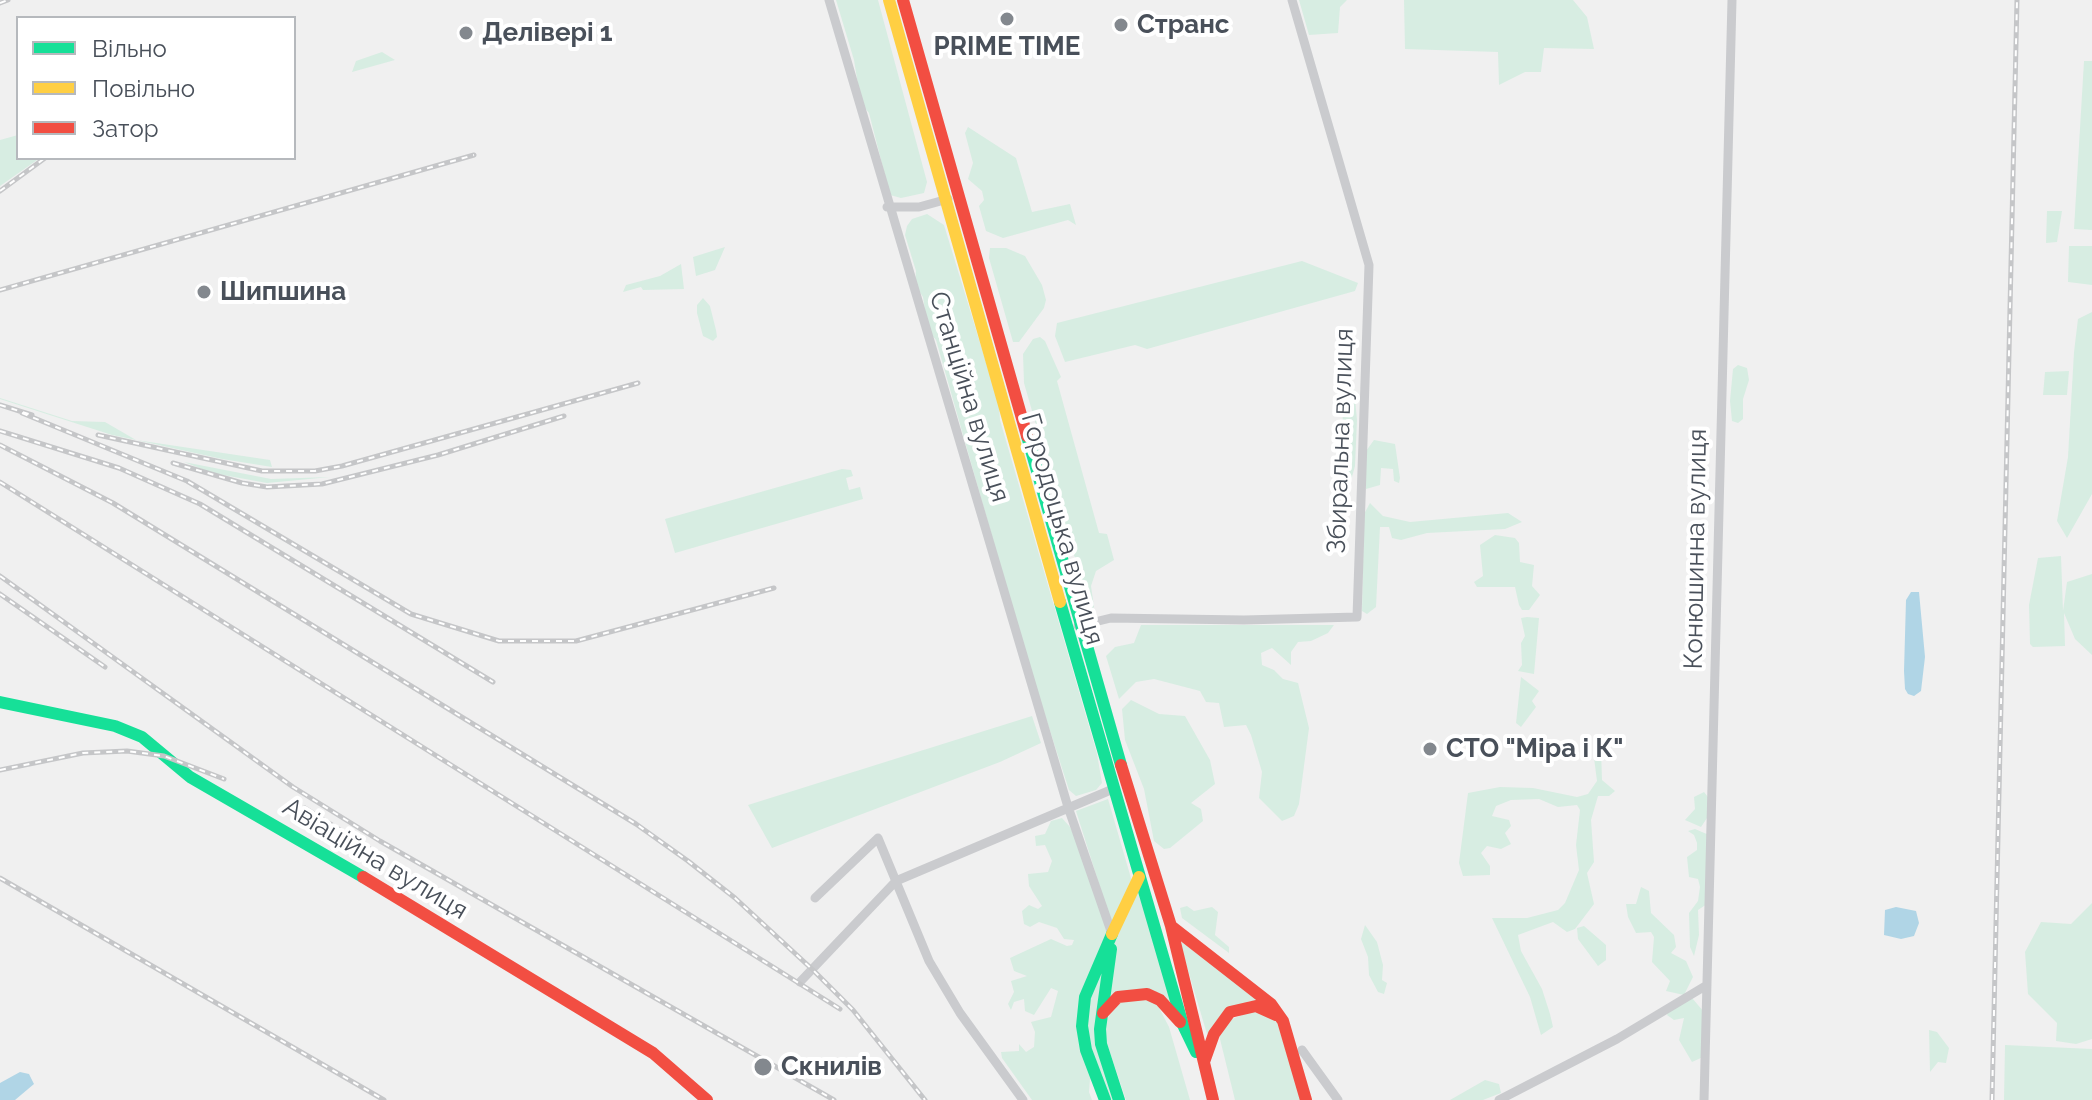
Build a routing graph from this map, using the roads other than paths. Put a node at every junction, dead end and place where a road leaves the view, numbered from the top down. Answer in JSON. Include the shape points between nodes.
{"nodes":[{"id":1,"x":829,"y":0,"type":"edge"},
{"id":2,"x":889,"y":0,"type":"edge"},
{"id":3,"x":903,"y":0,"type":"edge"},
{"id":4,"x":1292,"y":0,"type":"edge"},
{"id":5,"x":1732,"y":0,"type":"edge"},
{"id":6,"x":958,"y":195,"type":"junction"},
{"id":7,"x":945,"y":200,"type":"junction"},
{"id":8,"x":887,"y":207,"type":"junction"},
{"id":9,"x":1074,"y":627,"type":"junction"},
{"id":10,"x":0,"y":702,"type":"edge"},
{"id":11,"x":1113,"y":789,"type":"junction"},
{"id":12,"x":1068,"y":807,"type":"junction"},
{"id":13,"x":1139,"y":877,"type":"junction"},
{"id":14,"x":896,"y":881,"type":"junction"},
{"id":15,"x":815,"y":898,"type":"dead end"},
{"id":16,"x":1171,"y":926,"type":"junction"},
{"id":17,"x":1112,"y":934,"type":"junction"},
{"id":18,"x":800,"y":982,"type":"dead end"},
{"id":19,"x":1707,"y":985,"type":"junction"},
{"id":20,"x":1103,"y":1013,"type":"junction"},
{"id":21,"x":1283,"y":1021,"type":"junction"},
{"id":22,"x":1183,"y":1025,"type":"junction"},
{"id":23,"x":1302,"y":1050,"type":"dead end"},
{"id":24,"x":1203,"y":1066,"type":"junction"},
{"id":25,"x":1511,"y":1097,"type":"edge"},
{"id":26,"x":707,"y":1100,"type":"edge"},
{"id":27,"x":1023,"y":1100,"type":"edge"},
{"id":28,"x":1105,"y":1100,"type":"edge"},
{"id":29,"x":1119,"y":1100,"type":"edge"},
{"id":30,"x":1213,"y":1100,"type":"edge"},
{"id":31,"x":1306,"y":1100,"type":"edge"},
{"id":32,"x":1338,"y":1100,"type":"edge"},
{"id":33,"x":1499,"y":1100,"type":"edge"},
{"id":34,"x":1704,"y":1100,"type":"edge"}],
"edges":[{"from":1,"to":8,"type":"street","name":"Станційна вулиця"},
{"from":2,"to":7,"type":"main road","name":"Городоцька вулиця"},
{"from":3,"to":6,"type":"main road","name":"Городоцька вулиця"},
{"from":4,"to":9,"type":"street","name":"Збиральна вулиця","via":[[1369,265],[1357,617],[1111,618]]},
{"from":5,"to":19,"type":"street","name":"Конюшинна вулиця"},
{"from":6,"to":7,"type":"street"},
{"from":6,"to":9,"type":"main road","name":"Городоцька вулиця"},
{"from":7,"to":8,"type":"street"},
{"from":7,"to":9,"type":"main road","name":"Городоцька вулиця"},
{"from":8,"to":12,"type":"street","name":"Станційна вулиця"},
{"from":9,"to":11,"type":"main road","name":"Городоцька вулиця"},
{"from":9,"to":16,"type":"main road","name":"Городоцька вулиця"},
{"from":10,"to":26,"type":"main road","name":"Авіаційна вулиця","via":[[132,731],[190,777],[653,1053]]},
{"from":11,"to":12,"type":"street"},
{"from":11,"to":13,"type":"main road","name":"Городоцька вулиця"},
{"from":12,"to":14,"type":"street"},
{"from":12,"to":17,"type":"street","name":"Станційна вулиця"},
{"from":13,"to":17,"type":"main road"},
{"from":13,"to":22,"type":"main road","name":"Городоцька вулиця"},
{"from":14,"to":15,"type":"street","via":[[878,838]]},
{"from":14,"to":18,"type":"street"},
{"from":14,"to":27,"type":"street","via":[[929,961]]},
{"from":16,"to":21,"type":"main road","via":[[1260,992]]},
{"from":16,"to":24,"type":"main road","name":"Городоцька вулиця"},
{"from":17,"to":20,"type":"main road"},
{"from":17,"to":28,"type":"main road","via":[[1085,997],[1082,1026]]},
{"from":19,"to":25,"type":"street"},
{"from":19,"to":34,"type":"street","name":"Конюшинна вулиця"},
{"from":20,"to":22,"type":"main road","via":[[1118,997],[1147,994]]},
{"from":20,"to":29,"type":"main road","via":[[1101,1044]]},
{"from":21,"to":24,"type":"main road","via":[[1256,1006],[1230,1012],[1214,1034]]},
{"from":21,"to":31,"type":"main road"},
{"from":22,"to":24,"type":"main road","name":"Городоцька вулиця"},
{"from":23,"to":32,"type":"street"},
{"from":24,"to":30,"type":"main road","name":"Городоцька вулиця"},
{"from":25,"to":33,"type":"street"}]}
